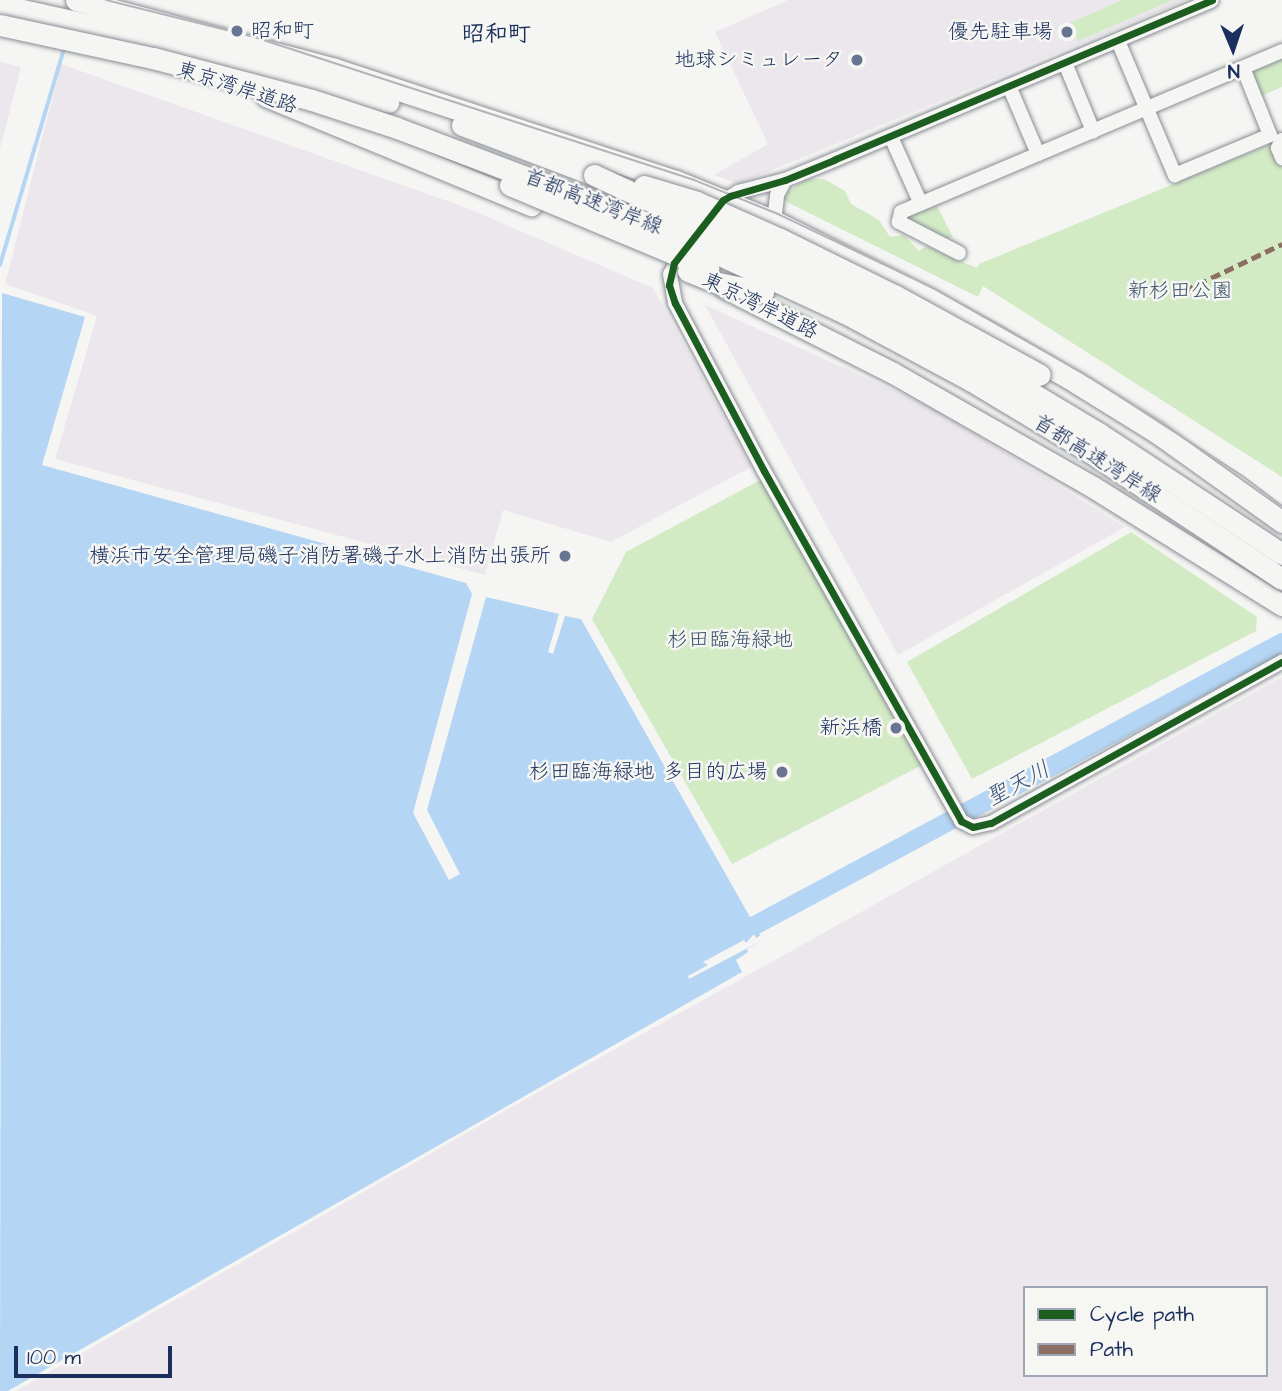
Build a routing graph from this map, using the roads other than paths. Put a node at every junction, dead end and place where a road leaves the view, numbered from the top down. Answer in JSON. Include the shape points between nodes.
{"nodes":[{"id":1,"x":76,"y":0,"type":"edge"},
{"id":2,"x":1212,"y":0,"type":"edge"},
{"id":3,"x":0,"y":5,"type":"edge"},
{"id":4,"x":0,"y":27,"type":"edge"},
{"id":5,"x":1118,"y":41,"type":"junction"},
{"id":6,"x":1282,"y":51,"type":"edge"},
{"id":7,"x":1065,"y":63,"type":"junction"},
{"id":8,"x":1242,"y":68,"type":"junction"},
{"id":9,"x":235,"y":80,"type":"junction"},
{"id":10,"x":1009,"y":86,"type":"junction"},
{"id":11,"x":1147,"y":108,"type":"junction"},
{"id":12,"x":1093,"y":131,"type":"junction"},
{"id":13,"x":891,"y":137,"type":"junction"},
{"id":14,"x":1282,"y":140,"type":"edge"},
{"id":15,"x":1038,"y":154,"type":"junction"},
{"id":16,"x":1282,"y":158,"type":"edge"},
{"id":17,"x":594,"y":176,"type":"junction"},
{"id":18,"x":785,"y":180,"type":"junction"},
{"id":19,"x":723,"y":200,"type":"junction"},
{"id":20,"x":921,"y":204,"type":"junction"},
{"id":21,"x":774,"y":221,"type":"junction"},
{"id":22,"x":959,"y":253,"type":"dead end"},
{"id":23,"x":674,"y":263,"type":"junction"},
{"id":24,"x":1222,"y":479,"type":"junction"},
{"id":25,"x":1093,"y":487,"type":"junction"},
{"id":26,"x":1282,"y":522,"type":"edge"},
{"id":27,"x":1282,"y":554,"type":"edge"},
{"id":28,"x":1282,"y":579,"type":"edge"},
{"id":29,"x":1282,"y":605,"type":"edge"},
{"id":30,"x":1282,"y":662,"type":"edge"}],
"edges":[{"from":1,"to":19,"type":"highway","name":"東京湾岸道路","via":[[335,69]]},
{"from":2,"to":5,"type":"street"},
{"from":3,"to":17,"type":"highway","name":"首都高速湾岸線","via":[[186,46],[368,95]]},
{"from":4,"to":9,"type":"highway","name":"首都高速湾岸線","bridge":true},
{"from":4,"to":23,"type":"highway","name":"東京湾岸道路","via":[[167,65],[255,92]]},
{"from":5,"to":7,"type":"street"},
{"from":5,"to":11,"type":"street"},
{"from":6,"to":8,"type":"street"},
{"from":7,"to":10,"type":"street"},
{"from":7,"to":12,"type":"street"},
{"from":8,"to":11,"type":"street"},
{"from":8,"to":11,"type":"street","via":[[1270,135],[1175,175]]},
{"from":9,"to":25,"type":"highway","bridge":true,"via":[[578,212],[763,292],[1046,444]]},
{"from":9,"to":28,"type":"highway","name":"首都高速湾岸線","bridge":true,"via":[[397,128],[554,186],[668,231],[845,313],[1090,452]]},
{"from":10,"to":13,"type":"street"},
{"from":10,"to":15,"type":"street"},
{"from":11,"to":12,"type":"street"},
{"from":12,"to":15,"type":"street"},
{"from":13,"to":18,"type":"street"},
{"from":13,"to":20,"type":"street"},
{"from":14,"to":16,"type":"street","via":[[1278,148]]},
{"from":15,"to":20,"type":"street"},
{"from":17,"to":24,"type":"highway","bridge":true,"via":[[674,194],[780,239],[917,307]]},
{"from":17,"to":27,"type":"highway","name":"首都高速湾岸線","bridge":true,"via":[[804,271],[980,362],[1100,434]]},
{"from":18,"to":19,"type":"street"},
{"from":18,"to":21,"type":"street","via":[[777,195]]},
{"from":19,"to":21,"type":"highway","name":"東京湾岸道路"},
{"from":19,"to":23,"type":"street"},
{"from":20,"to":22,"type":"street","via":[[901,212],[899,222]]},
{"from":21,"to":24,"type":"highway","name":"東京湾岸道路","via":[[1007,342],[1156,432]]},
{"from":23,"to":25,"type":"highway","name":"東京湾岸道路","via":[[893,373]]},
{"from":23,"to":30,"type":"street","via":[[669,285],[675,303],[961,821],[973,827],[991,823]]},
{"from":24,"to":26,"type":"highway","name":"東京湾岸道路"},
{"from":25,"to":29,"type":"highway","name":"東京湾岸道路"}]}
